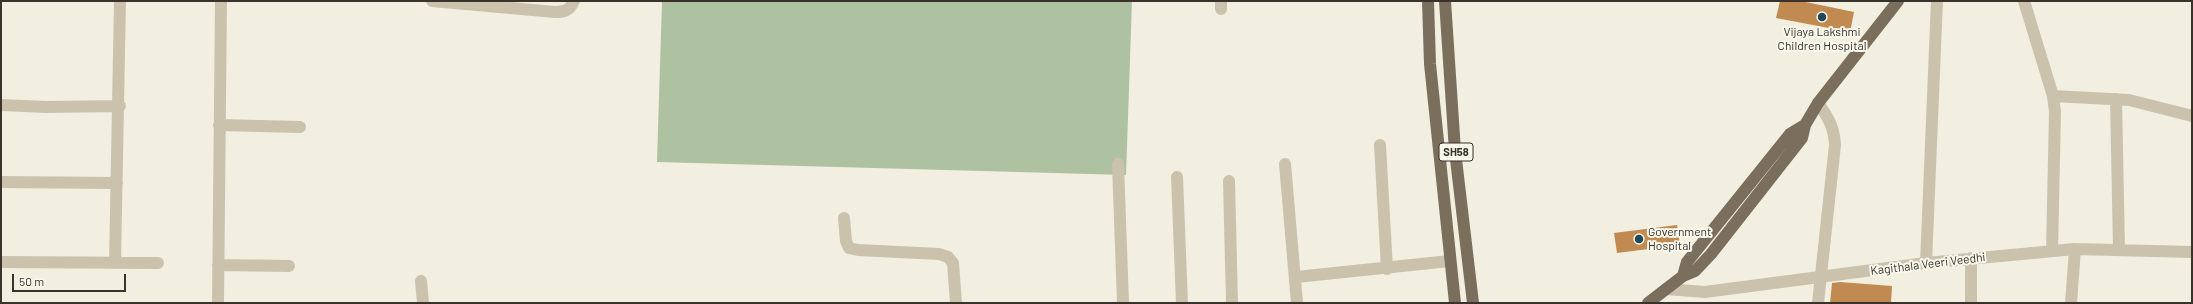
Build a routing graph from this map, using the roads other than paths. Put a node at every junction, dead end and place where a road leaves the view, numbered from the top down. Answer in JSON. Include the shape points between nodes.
{"nodes":[{"id":1,"x":120,"y":1,"type":"edge"},
{"id":2,"x":221,"y":1,"type":"edge"},
{"id":3,"x":432,"y":1,"type":"edge"},
{"id":4,"x":574,"y":1,"type":"edge"},
{"id":5,"x":1428,"y":1,"type":"edge"},
{"id":6,"x":1444,"y":1,"type":"edge"},
{"id":7,"x":1898,"y":1,"type":"edge"},
{"id":8,"x":1937,"y":1,"type":"edge"},
{"id":9,"x":2024,"y":1,"type":"edge"},
{"id":10,"x":2053,"y":96,"type":"junction"},
{"id":11,"x":2116,"y":99,"type":"junction"},
{"id":12,"x":1818,"y":103,"type":"junction"},
{"id":13,"x":1,"y":105,"type":"edge"},
{"id":14,"x":120,"y":106,"type":"junction"},
{"id":15,"x":2192,"y":116,"type":"edge"},
{"id":16,"x":219,"y":125,"type":"junction"},
{"id":17,"x":300,"y":127,"type":"dead end"},
{"id":18,"x":1380,"y":145,"type":"dead end"},
{"id":19,"x":1118,"y":164,"type":"dead end"},
{"id":20,"x":1285,"y":164,"type":"dead end"},
{"id":21,"x":1177,"y":177,"type":"dead end"},
{"id":22,"x":1229,"y":181,"type":"dead end"},
{"id":23,"x":1,"y":182,"type":"edge"},
{"id":24,"x":117,"y":183,"type":"junction"},
{"id":25,"x":844,"y":218,"type":"dead end"},
{"id":26,"x":2076,"y":249,"type":"junction"},
{"id":27,"x":2119,"y":249,"type":"junction"},
{"id":28,"x":2052,"y":251,"type":"junction"},
{"id":29,"x":2192,"y":252,"type":"edge"},
{"id":30,"x":1971,"y":258,"type":"junction"},
{"id":31,"x":1450,"y":261,"type":"junction"},
{"id":32,"x":1,"y":262,"type":"edge"},
{"id":33,"x":115,"y":263,"type":"junction"},
{"id":34,"x":158,"y":263,"type":"dead end"},
{"id":35,"x":1926,"y":263,"type":"junction"},
{"id":36,"x":218,"y":266,"type":"junction"},
{"id":37,"x":289,"y":266,"type":"dead end"},
{"id":38,"x":1387,"y":269,"type":"junction"},
{"id":39,"x":1296,"y":277,"type":"junction"},
{"id":40,"x":1822,"y":277,"type":"junction"},
{"id":41,"x":421,"y":281,"type":"dead end"},
{"id":42,"x":1666,"y":290,"type":"junction"},
{"id":43,"x":218,"y":303,"type":"edge"},
{"id":44,"x":422,"y":303,"type":"edge"},
{"id":45,"x":956,"y":303,"type":"edge"},
{"id":46,"x":1123,"y":303,"type":"edge"},
{"id":47,"x":1182,"y":303,"type":"edge"},
{"id":48,"x":1232,"y":303,"type":"edge"},
{"id":49,"x":1297,"y":303,"type":"edge"},
{"id":50,"x":1455,"y":303,"type":"edge"},
{"id":51,"x":1473,"y":303,"type":"edge"},
{"id":52,"x":1648,"y":303,"type":"edge"},
{"id":53,"x":1818,"y":303,"type":"edge"},
{"id":54,"x":1971,"y":303,"type":"edge"},
{"id":55,"x":2071,"y":303,"type":"edge"}],
"edges":[{"from":1,"to":14,"type":"street"},
{"from":2,"to":16,"type":"street"},
{"from":3,"to":4,"type":"street","via":[[559,12],[570,8]]},
{"from":5,"to":31,"type":"main road","number":"SH58","via":[[1430,64]]},
{"from":6,"to":51,"type":"main road","number":"SH58","via":[[1456,151]]},
{"from":7,"to":12,"type":"main road"},
{"from":8,"to":35,"type":"street"},
{"from":9,"to":10,"type":"street"},
{"from":10,"to":11,"type":"street"},
{"from":10,"to":28,"type":"street","via":[[2055,112]]},
{"from":11,"to":15,"type":"street"},
{"from":11,"to":27,"type":"street"},
{"from":12,"to":40,"type":"street","via":[[1832,125],[1835,144]]},
{"from":12,"to":42,"type":"main road","via":[[1805,124],[1790,134],[1687,262],[1683,276]]},
{"from":13,"to":14,"type":"street"},
{"from":14,"to":24,"type":"street"},
{"from":16,"to":17,"type":"street"},
{"from":16,"to":36,"type":"street"},
{"from":18,"to":38,"type":"street"},
{"from":19,"to":46,"type":"street"},
{"from":20,"to":39,"type":"street"},
{"from":21,"to":47,"type":"street"},
{"from":22,"to":48,"type":"street"},
{"from":23,"to":24,"type":"street"},
{"from":24,"to":33,"type":"street"},
{"from":25,"to":45,"type":"street","via":[[849,248],[939,254],[948,257],[953,263]]},
{"from":26,"to":27,"type":"street","name":"Kagithala Veeri Veedhi"},
{"from":26,"to":28,"type":"street","name":"Kagithala Veeri Veedhi"},
{"from":26,"to":55,"type":"street"},
{"from":27,"to":29,"type":"street","name":"Kagithala Veeri Veedhi"},
{"from":28,"to":30,"type":"street","name":"Kagithala Veeri Veedhi"},
{"from":30,"to":35,"type":"street","name":"Kagithala Veeri Veedhi"},
{"from":30,"to":54,"type":"street"},
{"from":31,"to":38,"type":"street"},
{"from":31,"to":50,"type":"main road","number":"SH58"},
{"from":32,"to":33,"type":"street"},
{"from":33,"to":34,"type":"street"},
{"from":35,"to":40,"type":"street","name":"Kagithala Veeri Veedhi"},
{"from":36,"to":37,"type":"street"},
{"from":36,"to":43,"type":"street"},
{"from":38,"to":39,"type":"street"},
{"from":39,"to":49,"type":"street"},
{"from":40,"to":42,"type":"street","name":"Kagithala Veeri Veedhi","via":[[1704,292]]},
{"from":40,"to":53,"type":"street"},
{"from":41,"to":44,"type":"street"},
{"from":42,"to":52,"type":"main road"}]}
